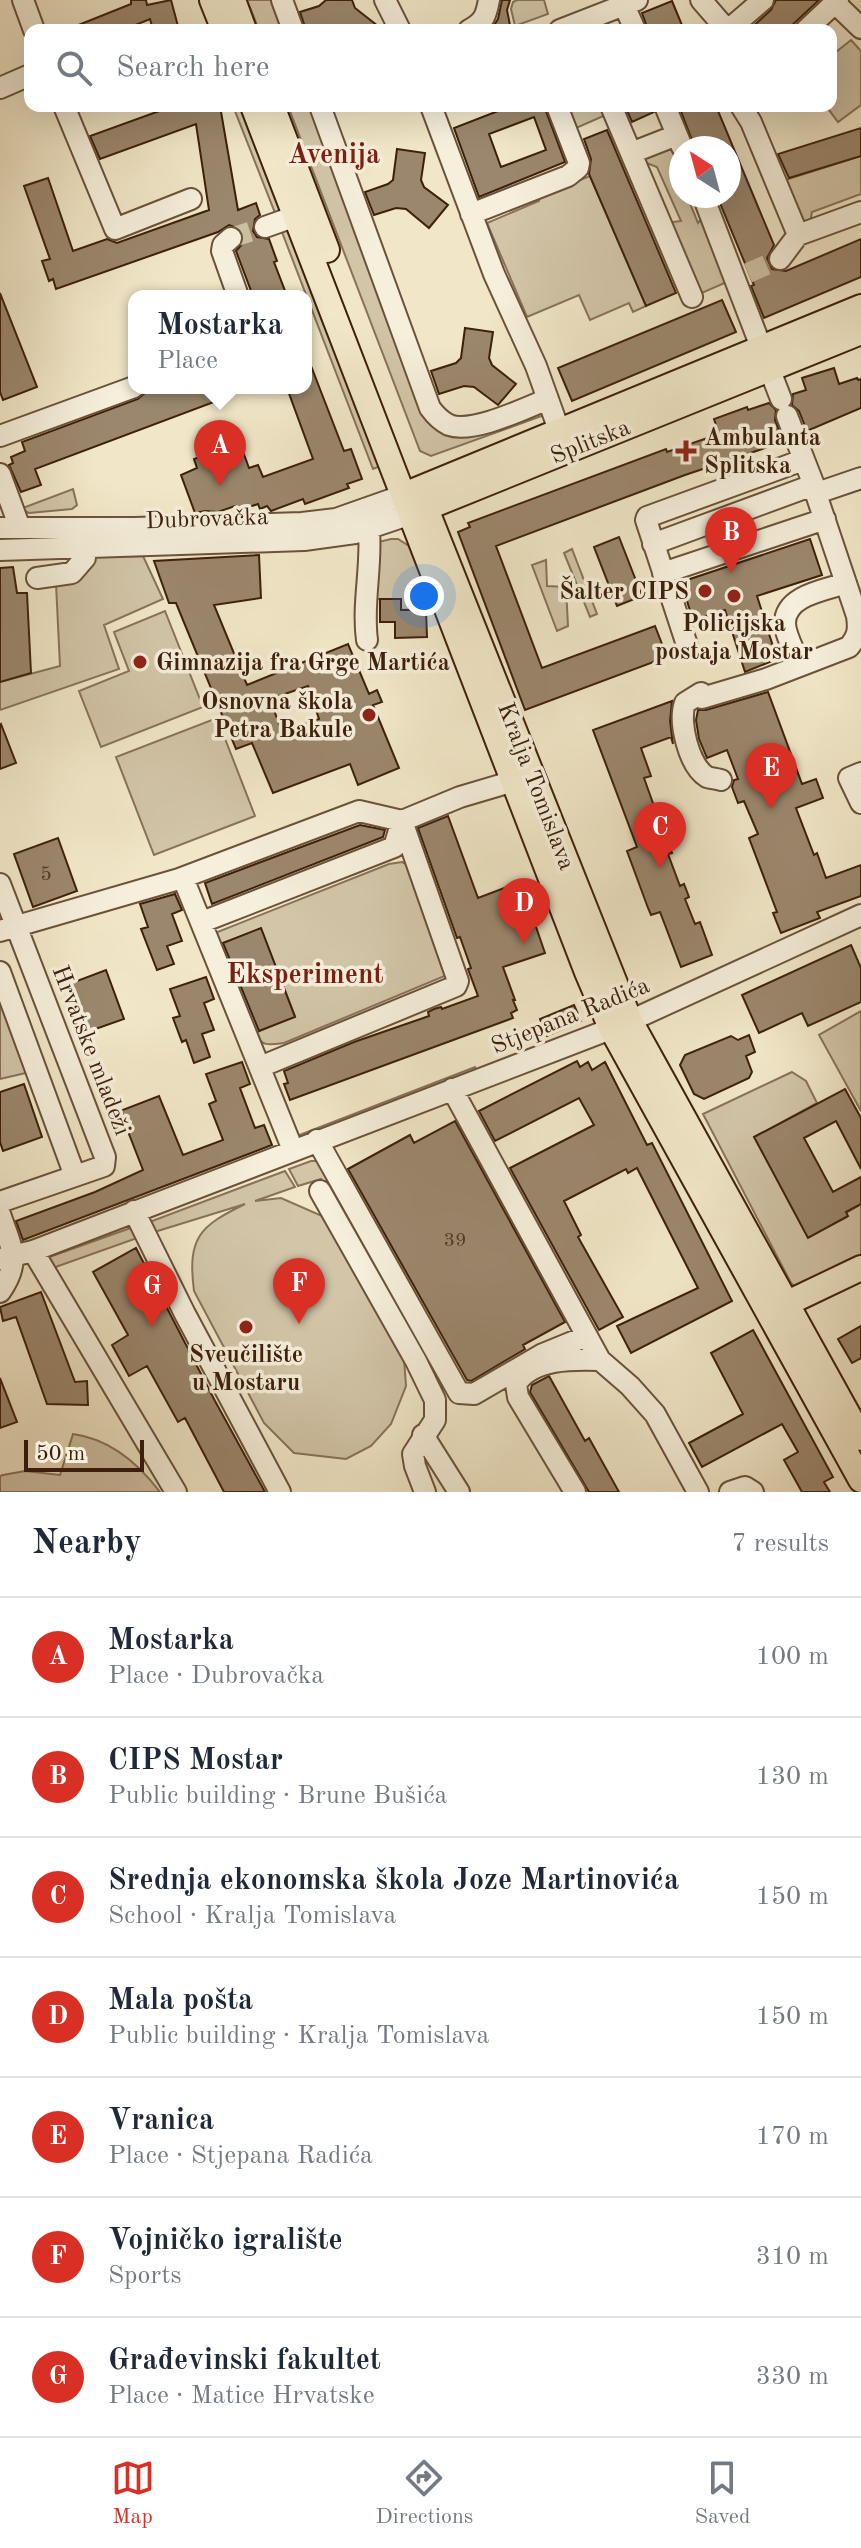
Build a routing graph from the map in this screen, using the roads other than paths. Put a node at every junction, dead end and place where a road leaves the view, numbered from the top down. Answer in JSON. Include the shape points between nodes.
{"nodes":[{"id":1,"x":23,"y":0,"type":"edge"},
{"id":2,"x":212,"y":0,"type":"edge"},
{"id":3,"x":233,"y":0,"type":"edge"},
{"id":4,"x":282,"y":0,"type":"edge"},
{"id":5,"x":385,"y":0,"type":"edge"},
{"id":6,"x":489,"y":0,"type":"edge"},
{"id":7,"x":763,"y":0,"type":"edge"},
{"id":8,"x":705,"y":1,"type":"edge"},
{"id":9,"x":631,"y":2,"type":"edge"},
{"id":10,"x":837,"y":2,"type":"edge"},
{"id":11,"x":32,"y":24,"type":"edge"},
{"id":12,"x":222,"y":24,"type":"edge"},
{"id":13,"x":242,"y":24,"type":"edge"},
{"id":14,"x":291,"y":24,"type":"edge"},
{"id":15,"x":397,"y":24,"type":"edge"},
{"id":16,"x":481,"y":24,"type":"edge"},
{"id":17,"x":575,"y":24,"type":"edge"},
{"id":18,"x":634,"y":24,"type":"edge"},
{"id":19,"x":723,"y":24,"type":"edge"},
{"id":20,"x":735,"y":24,"type":"edge"},
{"id":21,"x":813,"y":24,"type":"edge"},
{"id":22,"x":861,"y":28,"type":"edge"},
{"id":23,"x":24,"y":78,"type":"edge"},
{"id":24,"x":0,"y":88,"type":"edge"},
{"id":25,"x":66,"y":112,"type":"edge"},
{"id":26,"x":255,"y":112,"type":"edge"},
{"id":27,"x":274,"y":112,"type":"edge"},
{"id":28,"x":322,"y":112,"type":"edge"},
{"id":29,"x":433,"y":112,"type":"edge"},
{"id":30,"x":559,"y":112,"type":"edge"},
{"id":31,"x":614,"y":112,"type":"edge"},
{"id":32,"x":668,"y":112,"type":"edge"},
{"id":33,"x":745,"y":112,"type":"edge"},
{"id":34,"x":678,"y":136,"type":"edge"},
{"id":35,"x":669,"y":144,"type":"edge"},
{"id":36,"x":631,"y":153,"type":"junction"},
{"id":37,"x":191,"y":199,"type":"dead end"},
{"id":38,"x":709,"y":208,"type":"edge"},
{"id":39,"x":861,"y":212,"type":"edge"},
{"id":40,"x":471,"y":214,"type":"junction"},
{"id":41,"x":296,"y":216,"type":"junction"},
{"id":42,"x":265,"y":227,"type":"tunnel mouth"},
{"id":43,"x":798,"y":235,"type":"junction"},
{"id":44,"x":231,"y":238,"type":"dead end"},
{"id":45,"x":780,"y":259,"type":"tunnel mouth"},
{"id":46,"x":236,"y":290,"type":"edge"},
{"id":47,"x":692,"y":297,"type":"dead end"},
{"id":48,"x":861,"y":307,"type":"edge"},
{"id":49,"x":861,"y":332,"type":"edge"},
{"id":50,"x":766,"y":359,"type":"junction"},
{"id":51,"x":128,"y":389,"type":"edge"},
{"id":52,"x":548,"y":399,"type":"junction"},
{"id":53,"x":642,"y":409,"type":"junction"},
{"id":54,"x":559,"y":430,"type":"junction"},
{"id":55,"x":0,"y":436,"type":"edge"},
{"id":56,"x":803,"y":460,"type":"junction"},
{"id":57,"x":0,"y":474,"type":"edge"},
{"id":58,"x":861,"y":478,"type":"edge"},
{"id":59,"x":814,"y":488,"type":"junction"},
{"id":60,"x":415,"y":502,"type":"junction"},
{"id":61,"x":825,"y":519,"type":"junction"},
{"id":62,"x":10,"y":528,"type":"edge"},
{"id":63,"x":369,"y":530,"type":"junction"},
{"id":64,"x":653,"y":544,"type":"junction"},
{"id":65,"x":85,"y":548,"type":"junction"},
{"id":66,"x":0,"y":550,"type":"edge"},
{"id":67,"x":663,"y":573,"type":"junction"},
{"id":68,"x":37,"y":578,"type":"dead end"},
{"id":69,"x":846,"y":583,"type":"junction"},
{"id":70,"x":367,"y":640,"type":"dead end"},
{"id":71,"x":688,"y":648,"type":"dead end"},
{"id":72,"x":800,"y":666,"type":"junction"},
{"id":73,"x":861,"y":773,"type":"edge"},
{"id":74,"x":721,"y":780,"type":"dead end"},
{"id":75,"x":514,"y":781,"type":"junction"},
{"id":76,"x":861,"y":803,"type":"edge"},
{"id":77,"x":402,"y":821,"type":"junction"},
{"id":78,"x":183,"y":878,"type":"junction"},
{"id":79,"x":0,"y":884,"type":"edge"},
{"id":80,"x":861,"y":915,"type":"edge"},
{"id":81,"x":202,"y":922,"type":"junction"},
{"id":82,"x":8,"y":928,"type":"edge"},
{"id":83,"x":0,"y":972,"type":"edge"},
{"id":84,"x":620,"y":1025,"type":"junction"},
{"id":85,"x":260,"y":1067,"type":"junction"},
{"id":86,"x":452,"y":1089,"type":"junction"},
{"id":87,"x":317,"y":1140,"type":"junction"},
{"id":88,"x":293,"y":1150,"type":"junction"},
{"id":89,"x":75,"y":1176,"type":"junction"},
{"id":90,"x":320,"y":1191,"type":"dead end"},
{"id":91,"x":0,"y":1202,"type":"edge"},
{"id":92,"x":134,"y":1211,"type":"junction"},
{"id":93,"x":0,"y":1214,"type":"edge"},
{"id":94,"x":16,"y":1255,"type":"edge"},
{"id":95,"x":861,"y":1268,"type":"edge"},
{"id":96,"x":0,"y":1292,"type":"edge"},
{"id":97,"x":777,"y":1308,"type":"junction"},
{"id":98,"x":589,"y":1345,"type":"junction"},
{"id":99,"x":526,"y":1351,"type":"dead end"},
{"id":100,"x":423,"y":1435,"type":"junction"},
{"id":101,"x":861,"y":1438,"type":"edge"},
{"id":102,"x":861,"y":1480,"type":"edge"},
{"id":103,"x":176,"y":1492,"type":"edge"},
{"id":104,"x":280,"y":1492,"type":"edge"},
{"id":105,"x":425,"y":1492,"type":"edge"},
{"id":106,"x":459,"y":1492,"type":"edge"},
{"id":107,"x":575,"y":1492,"type":"edge"},
{"id":108,"x":698,"y":1492,"type":"edge"},
{"id":109,"x":730,"y":1492,"type":"edge"},
{"id":110,"x":753,"y":1492,"type":"edge"}],
"edges":[{"from":1,"to":11,"type":"street"},
{"from":2,"to":12,"type":"main road"},
{"from":3,"to":13,"type":"main road"},
{"from":4,"to":14,"type":"street"},
{"from":5,"to":15,"type":"street"},
{"from":6,"to":16,"type":"street"},
{"from":7,"to":20,"type":"street"},
{"from":8,"to":19,"type":"street"},
{"from":9,"to":17,"type":"street"},
{"from":9,"to":18,"type":"street"},
{"from":10,"to":21,"type":"street"},
{"from":10,"to":22,"type":"street"},
{"from":23,"to":24,"type":"street"},
{"from":25,"to":37,"type":"street","via":[[115,229]]},
{"from":26,"to":41,"type":"main road","name":"Kralja Tomislava"},
{"from":27,"to":60,"type":"main road","name":"Kralja Tomislava"},
{"from":28,"to":52,"type":"street","via":[[430,408],[452,426],[481,425]]},
{"from":29,"to":40,"type":"street","name":"Splitska"},
{"from":30,"to":40,"type":"street","via":[[578,168]]},
{"from":31,"to":36,"type":"street"},
{"from":32,"to":34,"type":"street"},
{"from":33,"to":43,"type":"street"},
{"from":35,"to":36,"type":"street"},
{"from":36,"to":47,"type":"street"},
{"from":38,"to":50,"type":"street","via":[[742,275]]},
{"from":39,"to":43,"type":"street"},
{"from":40,"to":52,"type":"street","name":"Splitska"},
{"from":41,"to":42,"type":"street"},
{"from":41,"to":60,"type":"main road","name":"Kralja Tomislava"},
{"from":43,"to":45,"type":"street"},
{"from":44,"to":46,"type":"street","via":[[222,251]]},
{"from":48,"to":50,"type":"main road","name":"Splitska"},
{"from":49,"to":50,"type":"main road","name":"Splitska"},
{"from":50,"to":53,"type":"main road","name":"Splitska"},
{"from":50,"to":56,"type":"street"},
{"from":51,"to":55,"type":"street"},
{"from":52,"to":54,"type":"street","name":"Splitska"},
{"from":53,"to":54,"type":"main road","name":"Splitska"},
{"from":53,"to":60,"type":"main road","name":"Splitska"},
{"from":54,"to":60,"type":"main road","name":"Splitska"},
{"from":56,"to":59,"type":"street"},
{"from":56,"to":64,"type":"street","via":[[650,514],[646,520]]},
{"from":57,"to":62,"type":"street"},
{"from":58,"to":59,"type":"street","via":[[821,494]]},
{"from":59,"to":61,"type":"street"},
{"from":59,"to":64,"type":"street"},
{"from":60,"to":62,"type":"street","name":"Dubrovačka","via":[[302,523]]},
{"from":60,"to":63,"type":"street","name":"Dubrovačka"},
{"from":60,"to":75,"type":"main road","name":"Kralja Tomislava"},
{"from":60,"to":84,"type":"main road","name":"Kralja Tomislava"},
{"from":61,"to":67,"type":"street"},
{"from":61,"to":69,"type":"street"},
{"from":63,"to":65,"type":"street","name":"Dubrovačka","via":[[304,540]]},
{"from":63,"to":70,"type":"street"},
{"from":64,"to":67,"type":"street"},
{"from":65,"to":66,"type":"street","name":"Dubrovačka"},
{"from":65,"to":68,"type":"street","via":[[85,558],[72,573]]},
{"from":67,"to":71,"type":"street"},
{"from":69,"to":72,"type":"street","via":[[857,616],[856,639],[849,647]]},
{"from":69,"to":72,"type":"street","via":[[797,600],[788,612],[785,624]]},
{"from":72,"to":74,"type":"street","via":[[685,703],[682,724],[700,769]]},
{"from":73,"to":76,"type":"street","via":[[849,778]]},
{"from":75,"to":77,"type":"street"},
{"from":75,"to":84,"type":"main road","name":"Kralja Tomislava","via":[[587,972]]},
{"from":77,"to":78,"type":"street","via":[[359,811]]},
{"from":77,"to":81,"type":"street","via":[[394,847]]},
{"from":77,"to":85,"type":"street","via":[[456,986]]},
{"from":78,"to":81,"type":"street"},
{"from":78,"to":82,"type":"street"},
{"from":79,"to":82,"type":"street","name":"Hrvatske mladeži"},
{"from":80,"to":84,"type":"street","name":"Stjepana Radića"},
{"from":81,"to":85,"type":"street"},
{"from":82,"to":89,"type":"street","name":"Hrvatske mladeži","via":[[105,1157],[104,1166]]},
{"from":83,"to":89,"type":"street"},
{"from":84,"to":86,"type":"street","name":"Stjepana Radića"},
{"from":84,"to":97,"type":"main road","name":"Kralja Tomislava"},
{"from":85,"to":88,"type":"street"},
{"from":86,"to":87,"type":"street","name":"Stjepana Radića"},
{"from":86,"to":98,"type":"street","via":[[511,1208]]},
{"from":87,"to":88,"type":"street","name":"Stjepana Radića"},
{"from":87,"to":98,"type":"street","via":[[459,1393],[474,1394],[543,1354]]},
{"from":88,"to":92,"type":"street","name":"Stjepana Radića"},
{"from":89,"to":91,"type":"street","name":"Hrvatske mladeži"},
{"from":90,"to":100,"type":"street","via":[[430,1388],[435,1420]]},
{"from":92,"to":94,"type":"street","name":"Stjepana Radića"},
{"from":92,"to":104,"type":"street"},
{"from":93,"to":94,"type":"street"},
{"from":94,"to":96,"type":"street","via":[[11,1277]]},
{"from":94,"to":103,"type":"street"},
{"from":95,"to":97,"type":"main road"},
{"from":97,"to":101,"type":"main road","name":"Kralja Tomislava"},
{"from":97,"to":102,"type":"main road","name":"Kralja Tomislava"},
{"from":98,"to":99,"type":"street"},
{"from":98,"to":107,"type":"street","via":[[525,1374],[516,1384],[518,1397]]},
{"from":98,"to":108,"type":"street","via":[[655,1414]]},
{"from":100,"to":105,"type":"street","via":[[413,1454]]},
{"from":100,"to":106,"type":"street"},
{"from":109,"to":110,"type":"street","via":[[745,1487]]}]}
